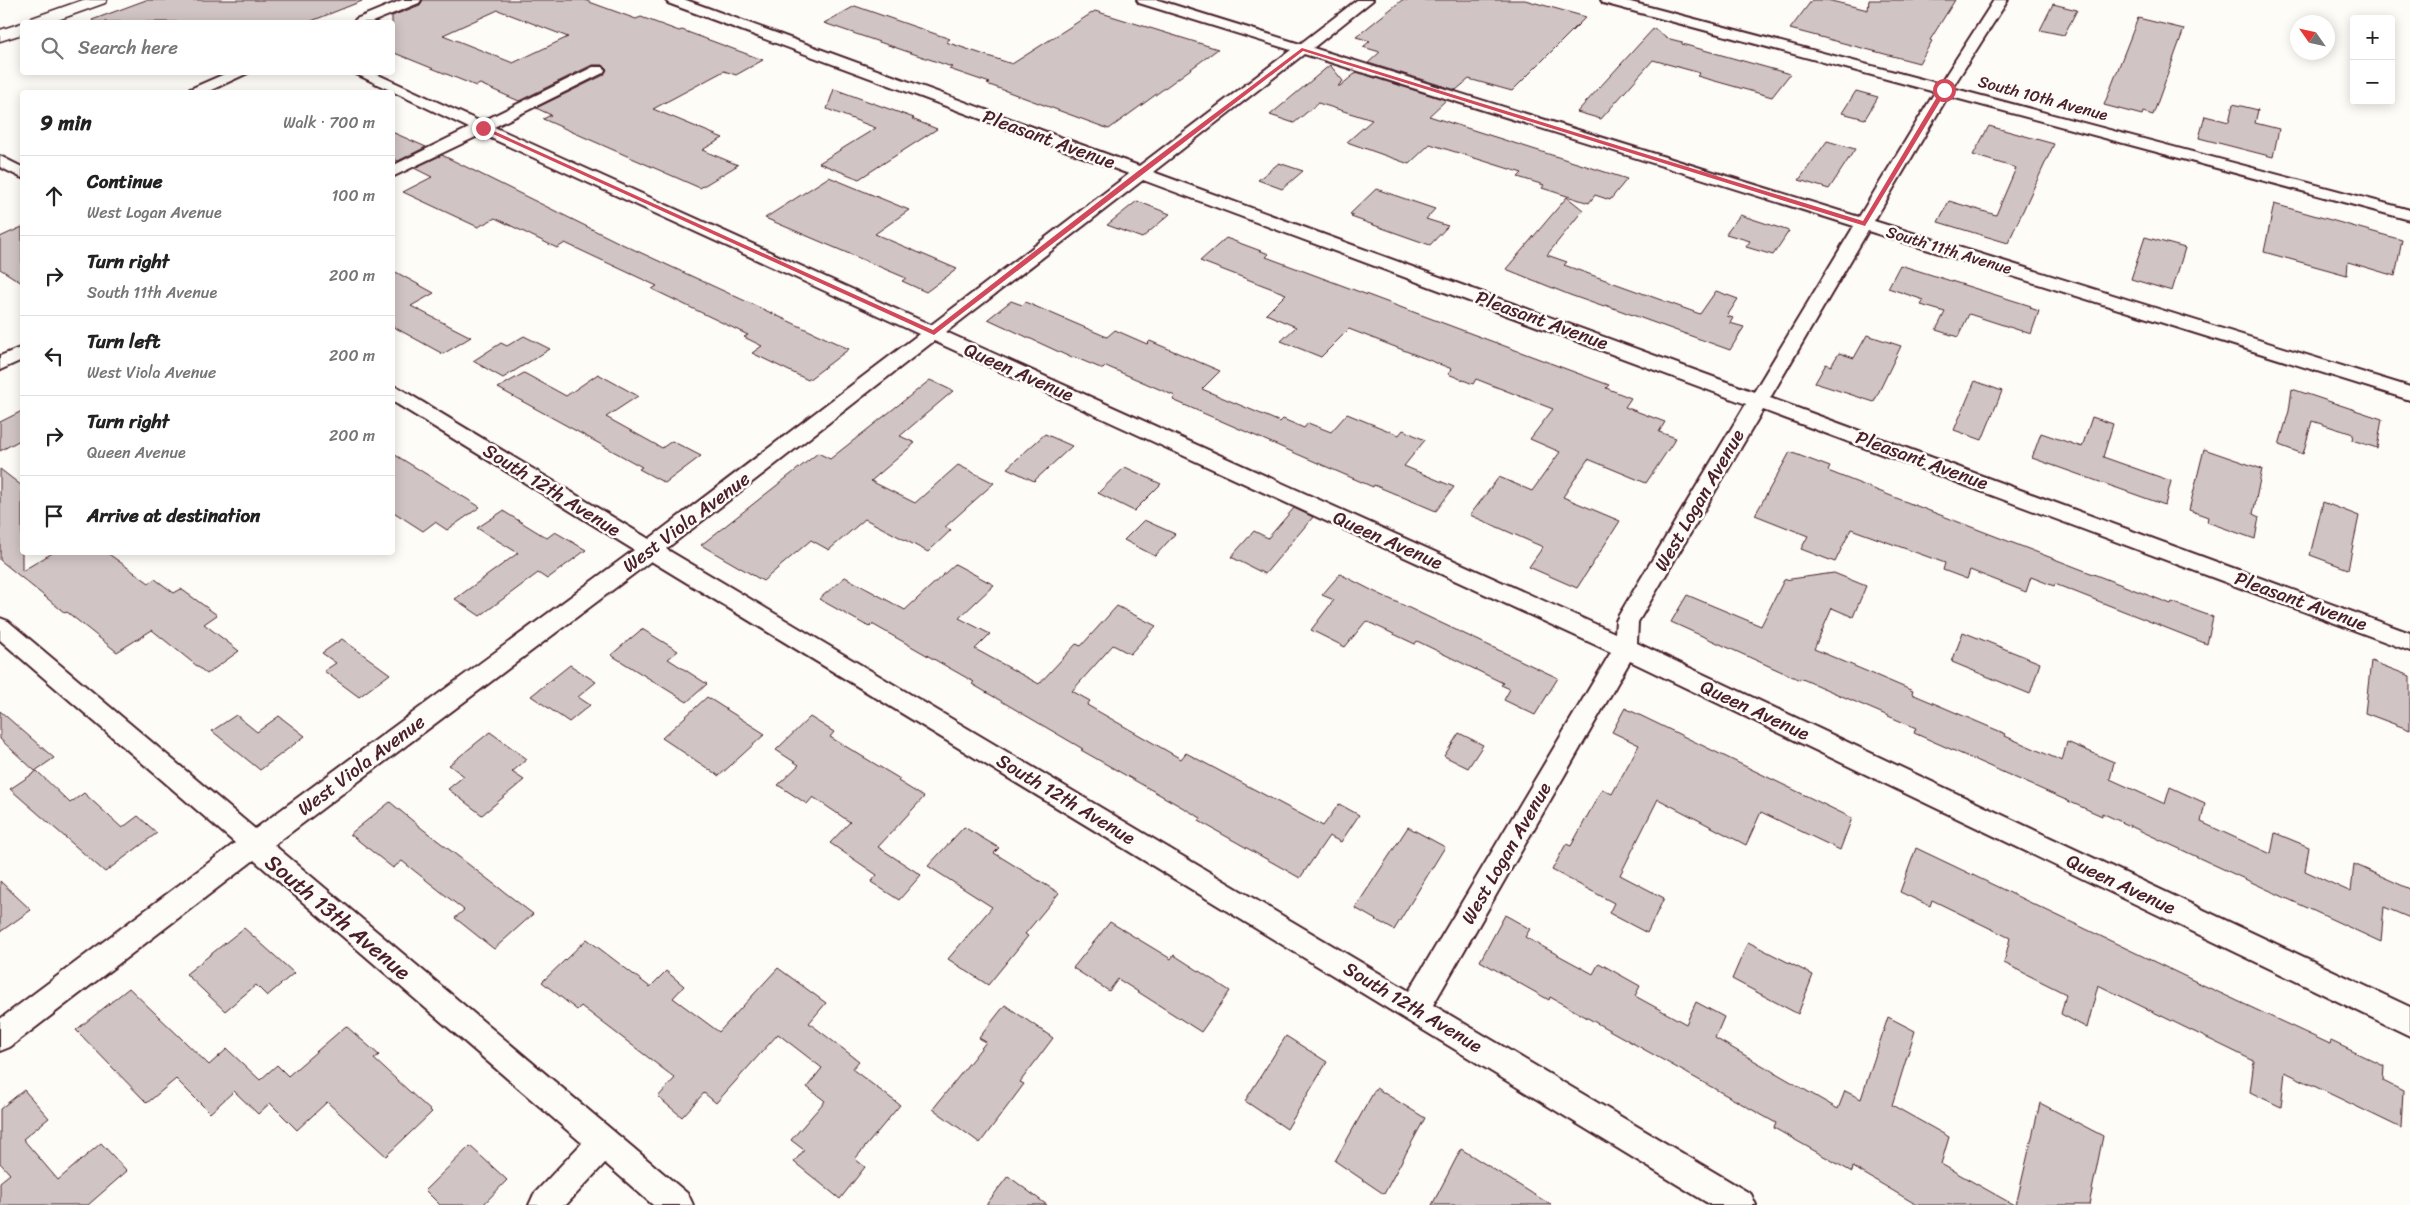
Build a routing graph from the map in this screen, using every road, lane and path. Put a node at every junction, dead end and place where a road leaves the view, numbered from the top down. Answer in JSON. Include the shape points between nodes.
{"nodes":[{"id":1,"x":99,"y":0,"type":"edge"},
{"id":2,"x":414,"y":0,"type":"edge"},
{"id":3,"x":673,"y":0,"type":"edge"},
{"id":4,"x":1144,"y":0,"type":"edge"},
{"id":5,"x":1366,"y":0,"type":"edge"},
{"id":6,"x":1608,"y":0,"type":"edge"},
{"id":7,"x":2001,"y":0,"type":"edge"},
{"id":8,"x":44,"y":20,"type":"edge"},
{"id":9,"x":366,"y":20,"type":"edge"},
{"id":10,"x":20,"y":29,"type":"edge"},
{"id":11,"x":0,"y":36,"type":"edge"},
{"id":12,"x":1302,"y":49,"type":"junction"},
{"id":13,"x":598,"y":70,"type":"dead end"},
{"id":14,"x":236,"y":75,"type":"edge"},
{"id":15,"x":366,"y":75,"type":"edge"},
{"id":16,"x":200,"y":90,"type":"edge"},
{"id":17,"x":1944,"y":90,"type":"junction"},
{"id":18,"x":483,"y":128,"type":"junction"},
{"id":19,"x":395,"y":171,"type":"edge"},
{"id":20,"x":1140,"y":172,"type":"junction"},
{"id":21,"x":2410,"y":215,"type":"edge"},
{"id":22,"x":1865,"y":224,"type":"junction"},
{"id":23,"x":934,"y":333,"type":"junction"},
{"id":24,"x":20,"y":355,"type":"edge"},
{"id":25,"x":0,"y":364,"type":"edge"},
{"id":26,"x":395,"y":394,"type":"edge"},
{"id":27,"x":2410,"y":394,"type":"edge"},
{"id":28,"x":1758,"y":400,"type":"junction"},
{"id":29,"x":650,"y":550,"type":"junction"},
{"id":30,"x":0,"y":627,"type":"edge"},
{"id":31,"x":2410,"y":642,"type":"edge"},
{"id":32,"x":1625,"y":648,"type":"junction"},
{"id":33,"x":254,"y":845,"type":"junction"},
{"id":34,"x":1415,"y":1008,"type":"junction"},
{"id":35,"x":2410,"y":1022,"type":"edge"},
{"id":36,"x":0,"y":1037,"type":"edge"},
{"id":37,"x":604,"y":1142,"type":"junction"},
{"id":38,"x":545,"y":1205,"type":"edge"},
{"id":39,"x":677,"y":1205,"type":"edge"},
{"id":40,"x":1740,"y":1205,"type":"edge"}],
"edges":[{"from":1,"to":8,"type":"main road"},
{"from":2,"to":9,"type":"street"},
{"from":3,"to":20,"type":"street","name":"Pleasant Avenue"},
{"from":4,"to":12,"type":"street","name":"South 11th Avenue"},
{"from":5,"to":12,"type":"street","name":"West Viola Avenue"},
{"from":6,"to":17,"type":"street","name":"South 10th Avenue"},
{"from":7,"to":17,"type":"street","name":"West Logan Avenue"},
{"from":10,"to":11,"type":"main road"},
{"from":12,"to":20,"type":"street","name":"West Viola Avenue"},
{"from":12,"to":22,"type":"street","name":"South 11th Avenue"},
{"from":13,"to":18,"type":"street"},
{"from":14,"to":16,"type":"street"},
{"from":15,"to":18,"type":"street","name":"Queen Avenue"},
{"from":17,"to":21,"type":"street","name":"South 10th Avenue"},
{"from":17,"to":22,"type":"street","name":"West Logan Avenue"},
{"from":18,"to":19,"type":"street"},
{"from":18,"to":23,"type":"street","name":"Queen Avenue"},
{"from":20,"to":23,"type":"street","name":"West Viola Avenue"},
{"from":20,"to":28,"type":"street","name":"Pleasant Avenue"},
{"from":22,"to":27,"type":"street","name":"South 11th Avenue"},
{"from":22,"to":28,"type":"street","name":"West Logan Avenue"},
{"from":23,"to":29,"type":"street","name":"West Viola Avenue"},
{"from":23,"to":32,"type":"street","name":"Queen Avenue"},
{"from":24,"to":25,"type":"street"},
{"from":26,"to":29,"type":"street","name":"South 12th Avenue"},
{"from":28,"to":31,"type":"street","name":"Pleasant Avenue"},
{"from":28,"to":32,"type":"street","name":"West Logan Avenue","via":[[1628,621]]},
{"from":29,"to":33,"type":"street","name":"West Viola Avenue"},
{"from":29,"to":34,"type":"street","name":"South 12th Avenue"},
{"from":30,"to":33,"type":"street","name":"South 13th Avenue"},
{"from":32,"to":34,"type":"street","name":"West Logan Avenue"},
{"from":32,"to":35,"type":"street","name":"Queen Avenue"},
{"from":33,"to":36,"type":"street","name":"West Viola Avenue"},
{"from":33,"to":37,"type":"street","name":"South 13th Avenue"},
{"from":34,"to":40,"type":"street","name":"South 12th Avenue"},
{"from":37,"to":38,"type":"street"},
{"from":37,"to":39,"type":"street","name":"South 13th Avenue"}]}
